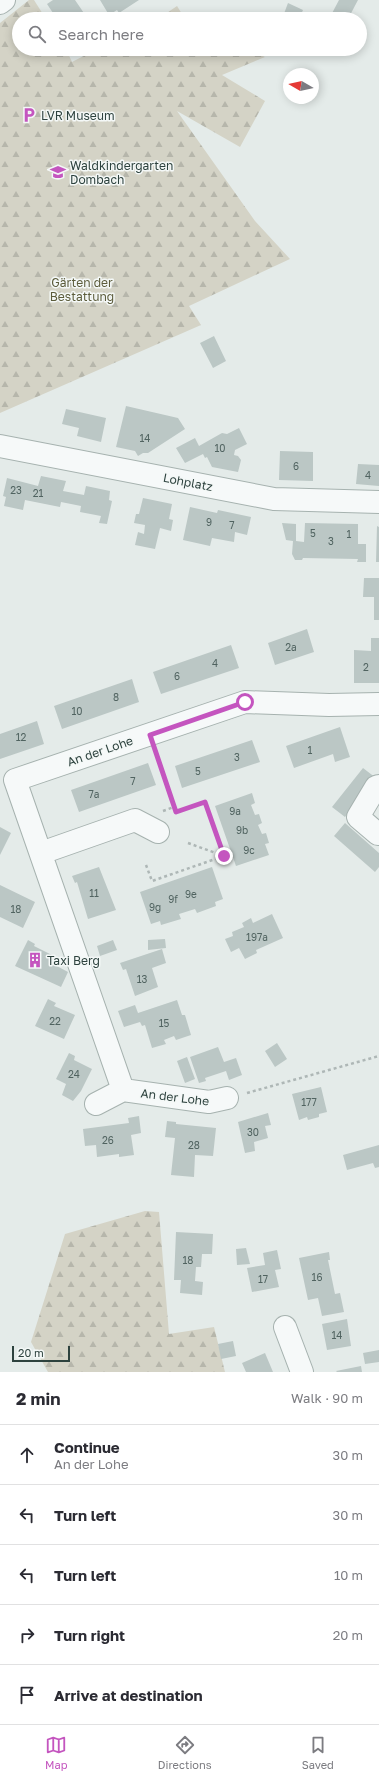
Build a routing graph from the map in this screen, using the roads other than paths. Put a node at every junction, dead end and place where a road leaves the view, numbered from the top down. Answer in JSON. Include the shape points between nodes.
{"nodes":[{"id":1,"x":4,"y":0,"type":"edge"},
{"id":2,"x":0,"y":3,"type":"edge"},
{"id":3,"x":0,"y":446,"type":"edge"},
{"id":4,"x":379,"y":502,"type":"edge"},
{"id":5,"x":379,"y":704,"type":"edge"},
{"id":6,"x":7,"y":782,"type":"edge"},
{"id":7,"x":379,"y":786,"type":"edge"},
{"id":8,"x":158,"y":832,"type":"dead end"},
{"id":9,"x":378,"y":834,"type":"edge"},
{"id":10,"x":41,"y":853,"type":"junction"},
{"id":11,"x":123,"y":1090,"type":"junction"},
{"id":12,"x":227,"y":1098,"type":"road end"},
{"id":13,"x":96,"y":1104,"type":"dead end"},
{"id":14,"x":285,"y":1327,"type":"dead end"},
{"id":15,"x":302,"y":1372,"type":"edge"}],
"edges":[{"from":1,"to":2,"type":"street"},
{"from":3,"to":4,"type":"street","name":"Lohplatz","via":[[274,499]]},
{"from":5,"to":6,"type":"street","name":"An der Lohe","via":[[245,702]]},
{"from":6,"to":10,"type":"street","name":"An der Lohe"},
{"from":7,"to":9,"type":"street","via":[[358,817]]},
{"from":8,"to":10,"type":"street","via":[[135,820]]},
{"from":10,"to":11,"type":"street","name":"An der Lohe"},
{"from":11,"to":12,"type":"street","name":"An der Lohe","via":[[209,1102]]},
{"from":11,"to":13,"type":"street"},
{"from":14,"to":15,"type":"street"}]}
